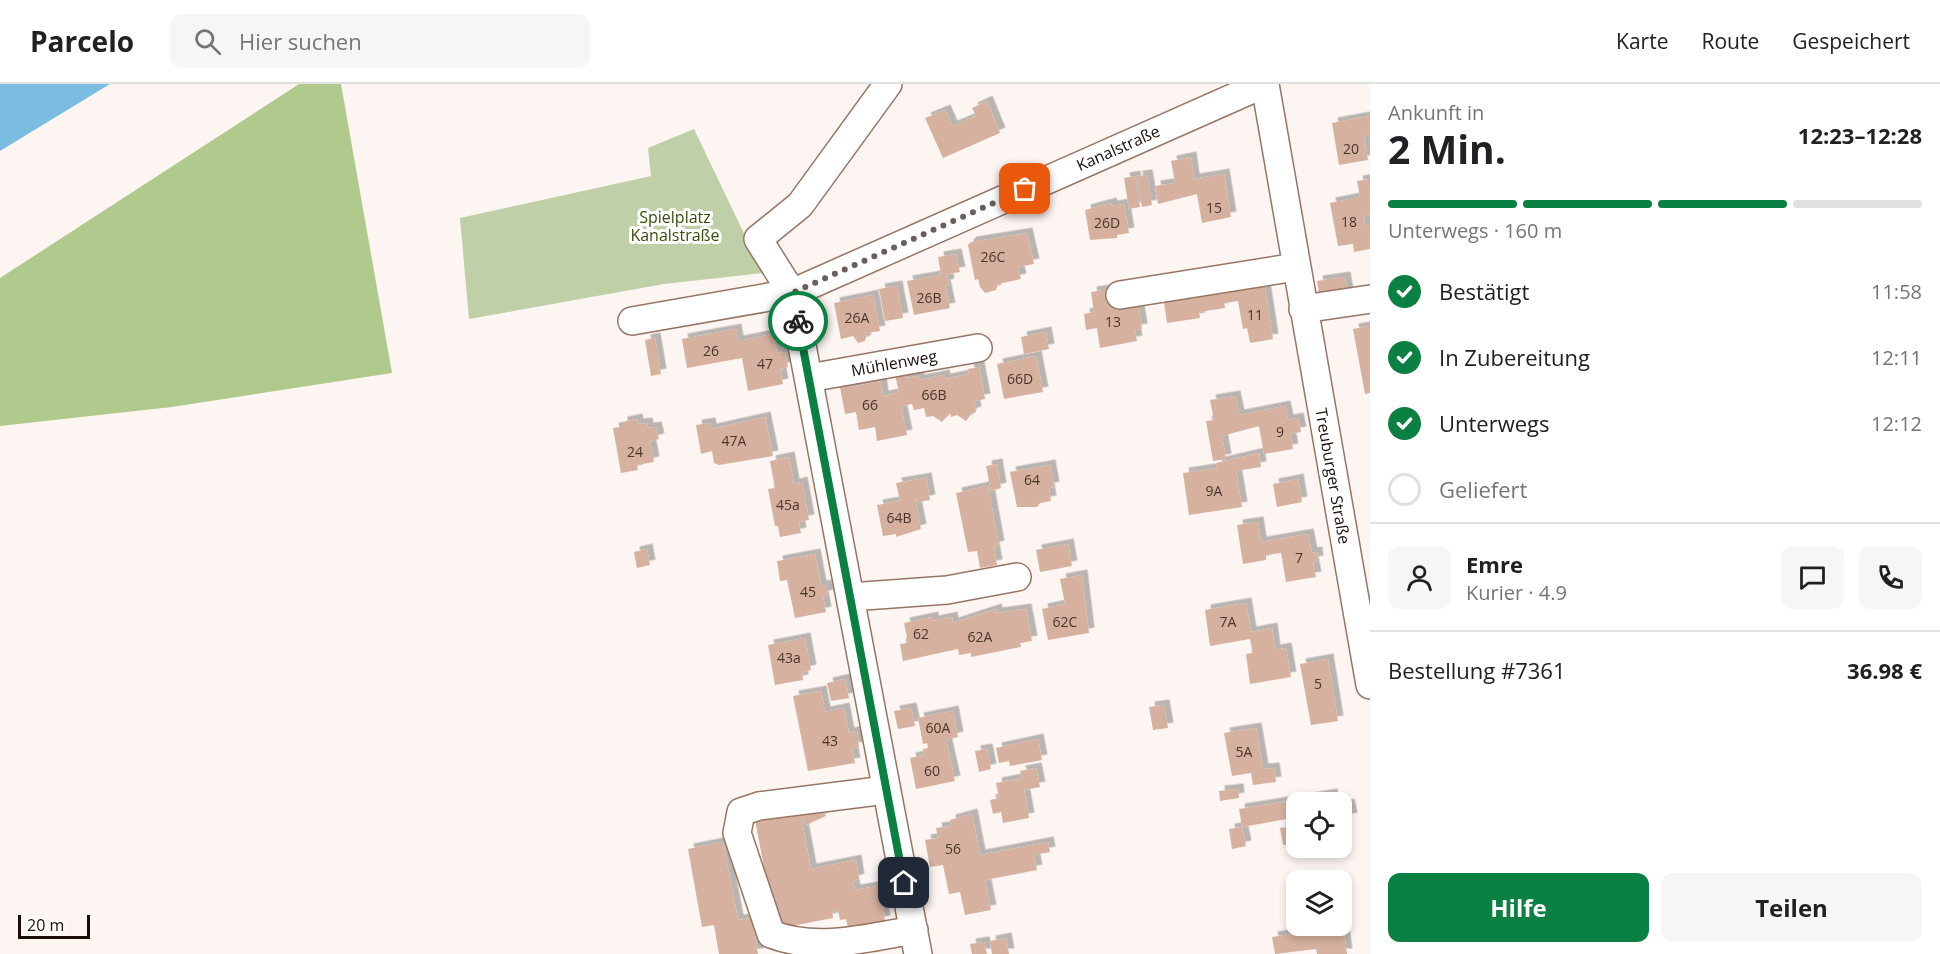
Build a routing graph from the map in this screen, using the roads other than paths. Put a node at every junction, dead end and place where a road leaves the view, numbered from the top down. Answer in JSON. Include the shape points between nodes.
{"nodes":[{"id":1,"x":888,"y":84,"type":"edge"},
{"id":2,"x":1264,"y":84,"type":"edge"},
{"id":3,"x":1233,"y":89,"type":"edge"},
{"id":4,"x":1296,"y":267,"type":"junction"},
{"id":5,"x":792,"y":293,"type":"junction"},
{"id":6,"x":1120,"y":295,"type":"dead end"},
{"id":7,"x":1370,"y":300,"type":"edge"},
{"id":8,"x":1303,"y":309,"type":"junction"},
{"id":9,"x":632,"y":321,"type":"dead end"},
{"id":10,"x":978,"y":348,"type":"dead end"},
{"id":11,"x":809,"y":378,"type":"junction"},
{"id":12,"x":1017,"y":577,"type":"dead end"},
{"id":13,"x":1361,"y":578,"type":"edge"},
{"id":14,"x":850,"y":597,"type":"junction"},
{"id":15,"x":1370,"y":685,"type":"edge"},
{"id":16,"x":886,"y":790,"type":"junction"},
{"id":17,"x":916,"y":942,"type":"edge"}],
"edges":[{"from":1,"to":5,"type":"street","via":[[800,205],[758,238]]},
{"from":2,"to":3,"type":"street","name":"Kanalstraße"},
{"from":2,"to":4,"type":"street","name":"Treuburger Straße"},
{"from":3,"to":5,"type":"street","name":"Kanalstraße"},
{"from":4,"to":6,"type":"street"},
{"from":4,"to":8,"type":"street","name":"Treuburger Straße"},
{"from":5,"to":9,"type":"street","name":"Kanalstraße"},
{"from":5,"to":11,"type":"street"},
{"from":7,"to":8,"type":"street"},
{"from":8,"to":13,"type":"street","name":"Treuburger Straße"},
{"from":10,"to":11,"type":"street","name":"Mühlenweg"},
{"from":11,"to":14,"type":"street"},
{"from":12,"to":14,"type":"street","via":[[947,590]]},
{"from":13,"to":15,"type":"street","name":"Treuburger Straße"},
{"from":14,"to":16,"type":"street"},
{"from":16,"to":17,"type":"street"},
{"from":16,"to":17,"type":"street","via":[[759,806],[741,812],[737,833],[771,934],[790,942]]}]}
